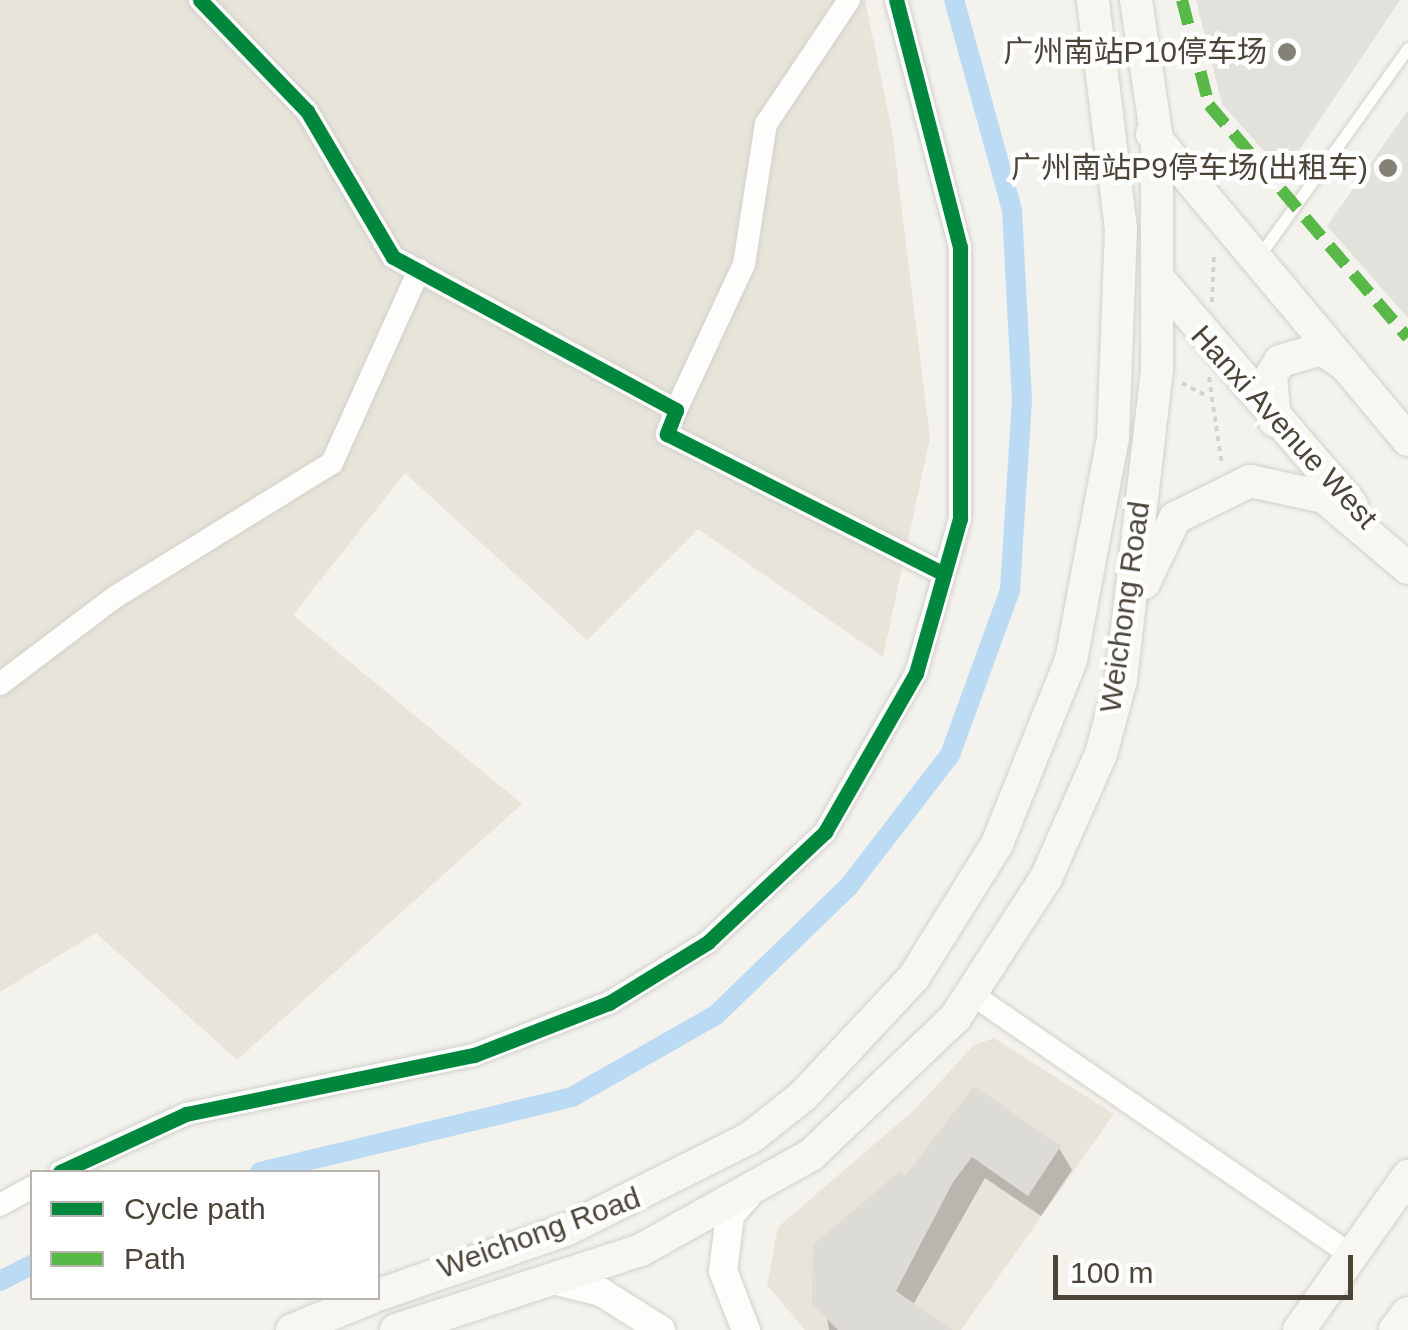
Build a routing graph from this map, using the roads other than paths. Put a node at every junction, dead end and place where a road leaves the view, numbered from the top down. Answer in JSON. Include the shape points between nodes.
{"nodes":[{"id":1,"x":200,"y":0,"type":"edge"},
{"id":2,"x":849,"y":0,"type":"edge"},
{"id":3,"x":896,"y":0,"type":"edge"},
{"id":4,"x":1093,"y":0,"type":"edge"},
{"id":5,"x":1136,"y":0,"type":"edge"},
{"id":6,"x":1408,"y":48,"type":"edge"},
{"id":7,"x":1107,"y":75,"type":"junction"},
{"id":8,"x":1157,"y":140,"type":"junction"},
{"id":9,"x":1121,"y":229,"type":"junction"},
{"id":10,"x":1256,"y":260,"type":"junction"},
{"id":11,"x":419,"y":270,"type":"junction"},
{"id":12,"x":1162,"y":284,"type":"junction"},
{"id":13,"x":1342,"y":362,"type":"junction"},
{"id":14,"x":676,"y":410,"type":"junction"},
{"id":15,"x":1275,"y":421,"type":"junction"},
{"id":16,"x":1408,"y":440,"type":"edge"},
{"id":17,"x":1102,"y":520,"type":"junction"},
{"id":18,"x":1137,"y":528,"type":"junction"},
{"id":19,"x":1408,"y":567,"type":"edge"},
{"id":20,"x":944,"y":574,"type":"junction"},
{"id":21,"x":1121,"y":680,"type":"junction"},
{"id":22,"x":0,"y":684,"type":"edge"},
{"id":23,"x":973,"y":996,"type":"junction"},
{"id":24,"x":64,"y":1170,"type":"edge"},
{"id":25,"x":1408,"y":1176,"type":"edge"},
{"id":26,"x":30,"y":1188,"type":"edge"},
{"id":27,"x":747,"y":1196,"type":"junction"},
{"id":28,"x":0,"y":1204,"type":"edge"},
{"id":29,"x":1348,"y":1254,"type":"junction"},
{"id":30,"x":556,"y":1281,"type":"junction"},
{"id":31,"x":380,"y":1294,"type":"edge"},
{"id":32,"x":364,"y":1300,"type":"edge"},
{"id":33,"x":1408,"y":1313,"type":"edge"},
{"id":34,"x":292,"y":1330,"type":"edge"},
{"id":35,"x":396,"y":1330,"type":"edge"},
{"id":36,"x":661,"y":1330,"type":"edge"},
{"id":37,"x":746,"y":1330,"type":"edge"},
{"id":38,"x":1299,"y":1330,"type":"edge"},
{"id":39,"x":1395,"y":1330,"type":"edge"}],
"edges":[{"from":1,"to":11,"type":"street","via":[[307,111],[393,256]]},
{"from":2,"to":14,"type":"street","via":[[766,124],[744,264]]},
{"from":3,"to":20,"type":"street","via":[[960,247],[960,519]]},
{"from":4,"to":7,"type":"main road","name":"Weichong Road"},
{"from":5,"to":8,"type":"main road","name":"Weichong Road"},
{"from":6,"to":10,"type":"lane"},
{"from":7,"to":8,"type":"main road"},
{"from":7,"to":9,"type":"main road","name":"Weichong Road"},
{"from":8,"to":10,"type":"main road"},
{"from":8,"to":12,"type":"main road","name":"Weichong Road"},
{"from":9,"to":12,"type":"main road","name":"Hanxi Avenue West"},
{"from":9,"to":17,"type":"main road","name":"Weichong Road","via":[[1120,354]]},
{"from":10,"to":13,"type":"main road"},
{"from":11,"to":14,"type":"street"},
{"from":11,"to":22,"type":"street","via":[[332,463],[115,597]]},
{"from":12,"to":15,"type":"main road","name":"Hanxi Avenue West"},
{"from":12,"to":18,"type":"main road","name":"Weichong Road"},
{"from":13,"to":15,"type":"main road","via":[[1322,349],[1280,361],[1270,398]]},
{"from":13,"to":16,"type":"main road"},
{"from":14,"to":20,"type":"street","via":[[667,434]]},
{"from":15,"to":19,"type":"main road","name":"Hanxi Avenue West"},
{"from":17,"to":18,"type":"main road","via":[[1109,506],[1128,503]]},
{"from":17,"to":31,"type":"main road","name":"Weichong Road","via":[[1071,660],[997,844],[914,977],[864,1035],[804,1096],[692,1173],[566,1230]]},
{"from":18,"to":21,"type":"main road","name":"Weichong Road"},
{"from":19,"to":21,"type":"main road","via":[[1324,497],[1250,481],[1226,488],[1174,518],[1150,559]]},
{"from":20,"to":24,"type":"street","via":[[916,674],[824,832],[708,942],[608,1003],[474,1055],[186,1114]]},
{"from":21,"to":23,"type":"main road","name":"Weichong Road","via":[[1076,817]]},
{"from":23,"to":27,"type":"main road","name":"Weichong Road","via":[[858,1115]]},
{"from":23,"to":29,"type":"street"},
{"from":25,"to":29,"type":"main road"},
{"from":26,"to":28,"type":"street"},
{"from":27,"to":30,"type":"main road","name":"Weichong Road"},
{"from":27,"to":37,"type":"street","via":[[730,1215],[723,1271]]},
{"from":29,"to":38,"type":"main road"},
{"from":30,"to":35,"type":"main road","name":"Weichong Road"},
{"from":30,"to":36,"type":"street","via":[[601,1292]]},
{"from":32,"to":34,"type":"main road","name":"Weichong Road"},
{"from":33,"to":39,"type":"main road"}]}
